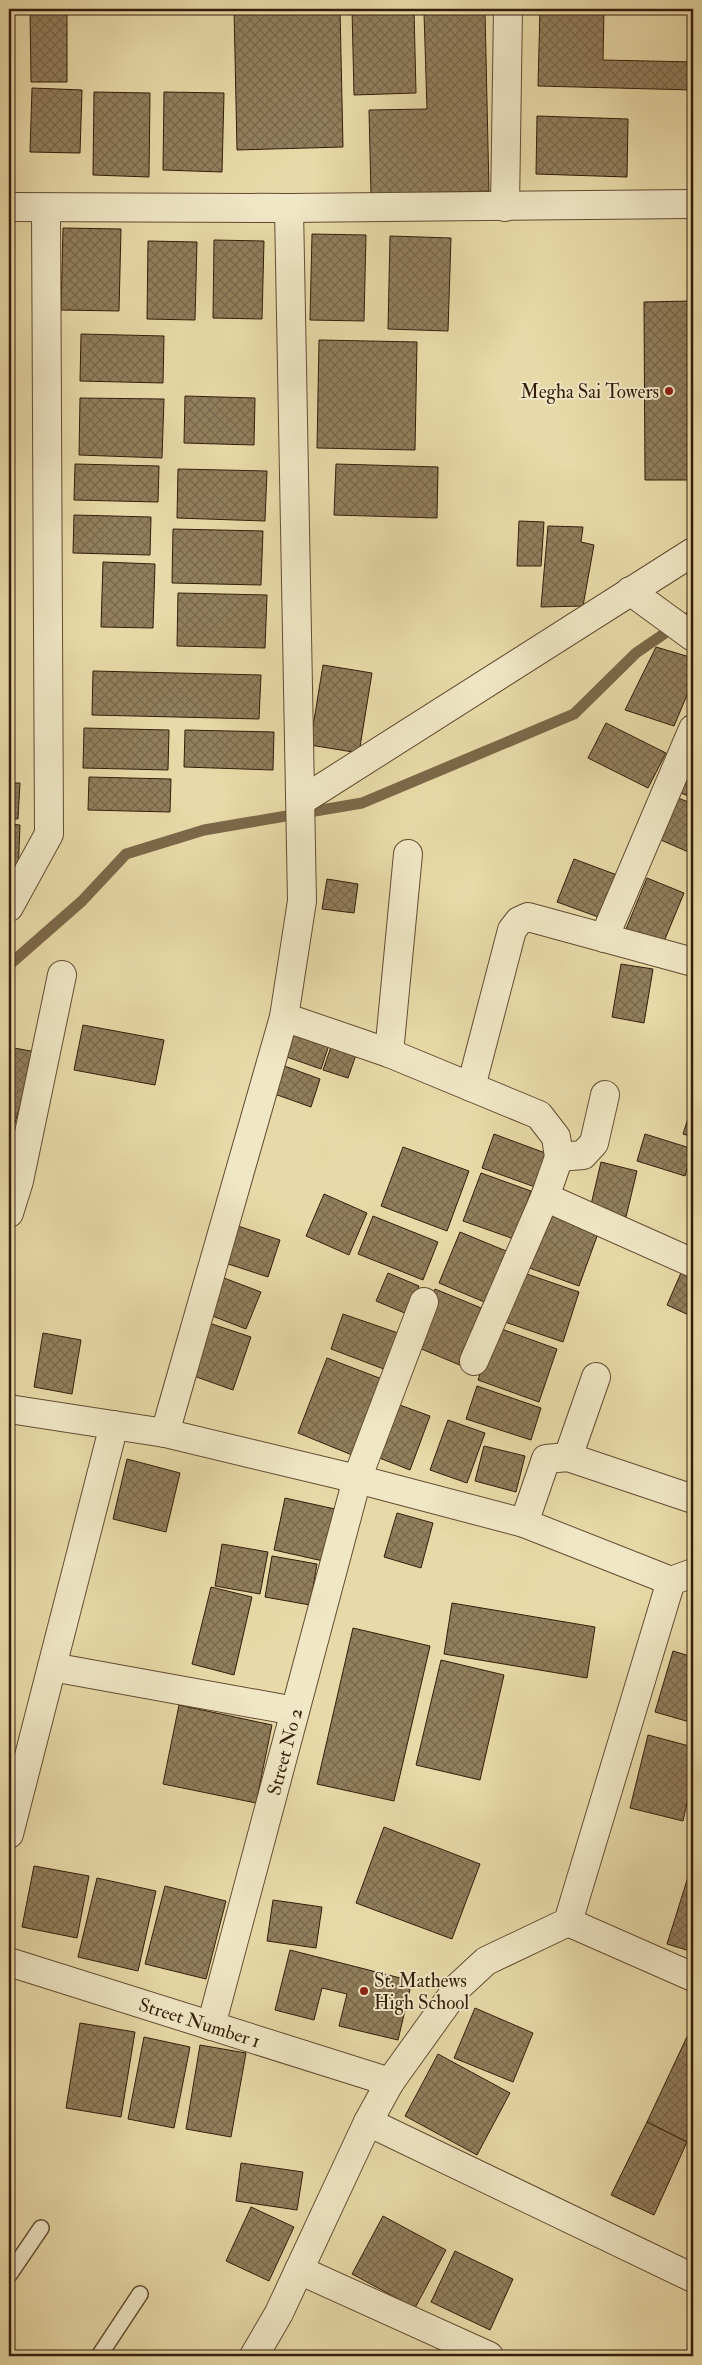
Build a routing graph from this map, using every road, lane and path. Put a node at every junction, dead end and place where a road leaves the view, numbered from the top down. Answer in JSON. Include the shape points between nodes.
{"nodes":[{"id":1,"x":508,"y":9,"type":"edge"},
{"id":2,"x":693,"y":204,"type":"edge"},
{"id":3,"x":9,"y":207,"type":"edge"},
{"id":4,"x":505,"y":207,"type":"junction"},
{"id":5,"x":46,"y":208,"type":"junction"},
{"id":6,"x":289,"y":208,"type":"junction"},
{"id":7,"x":693,"y":552,"type":"edge"},
{"id":8,"x":630,"y":591,"type":"junction"},
{"id":9,"x":692,"y":637,"type":"edge"},
{"id":10,"x":693,"y":729,"type":"edge"},
{"id":11,"x":301,"y":801,"type":"junction"},
{"id":12,"x":408,"y":854,"type":"dead end"},
{"id":13,"x":9,"y":907,"type":"edge"},
{"id":14,"x":604,"y":938,"type":"junction"},
{"id":15,"x":693,"y":962,"type":"edge"},
{"id":16,"x":62,"y":974,"type":"dead end"},
{"id":17,"x":284,"y":1017,"type":"junction"},
{"id":18,"x":389,"y":1053,"type":"junction"},
{"id":19,"x":472,"y":1087,"type":"junction"},
{"id":20,"x":605,"y":1095,"type":"dead end"},
{"id":21,"x":559,"y":1157,"type":"junction"},
{"id":22,"x":545,"y":1197,"type":"junction"},
{"id":23,"x":9,"y":1213,"type":"edge"},
{"id":24,"x":693,"y":1263,"type":"edge"},
{"id":25,"x":424,"y":1302,"type":"dead end"},
{"id":26,"x":474,"y":1361,"type":"dead end"},
{"id":27,"x":596,"y":1377,"type":"dead end"},
{"id":28,"x":9,"y":1409,"type":"edge"},
{"id":29,"x":114,"y":1425,"type":"junction"},
{"id":30,"x":165,"y":1433,"type":"junction"},
{"id":31,"x":568,"y":1457,"type":"junction"},
{"id":32,"x":356,"y":1479,"type":"junction"},
{"id":33,"x":693,"y":1500,"type":"edge"},
{"id":34,"x":524,"y":1523,"type":"junction"},
{"id":35,"x":682,"y":1577,"type":"edge"},
{"id":36,"x":52,"y":1667,"type":"junction"},
{"id":37,"x":295,"y":1711,"type":"junction"},
{"id":38,"x":9,"y":1834,"type":"edge"},
{"id":39,"x":568,"y":1922,"type":"junction"},
{"id":40,"x":9,"y":1962,"type":"edge"},
{"id":41,"x":693,"y":1977,"type":"edge"},
{"id":42,"x":211,"y":2026,"type":"junction"},
{"id":43,"x":390,"y":2082,"type":"junction"},
{"id":44,"x":368,"y":2122,"type":"junction"},
{"id":45,"x":40,"y":2228,"type":"dead end"},
{"id":46,"x":299,"y":2270,"type":"junction"},
{"id":47,"x":9,"y":2275,"type":"edge"},
{"id":48,"x":693,"y":2278,"type":"edge"},
{"id":49,"x":140,"y":2294,"type":"dead end"},
{"id":50,"x":99,"y":2356,"type":"edge"},
{"id":51,"x":254,"y":2356,"type":"edge"},
{"id":52,"x":488,"y":2356,"type":"edge"}],
"edges":[{"from":1,"to":4,"type":"street"},
{"from":2,"to":4,"type":"street"},
{"from":3,"to":5,"type":"street"},
{"from":4,"to":6,"type":"street"},
{"from":5,"to":6,"type":"street"},
{"from":5,"to":13,"type":"street","via":[[49,834]]},
{"from":6,"to":11,"type":"street"},
{"from":7,"to":8,"type":"street"},
{"from":8,"to":9,"type":"street"},
{"from":8,"to":11,"type":"street"},
{"from":10,"to":14,"type":"street"},
{"from":11,"to":17,"type":"street","via":[[302,901]]},
{"from":12,"to":18,"type":"street"},
{"from":14,"to":15,"type":"street"},
{"from":14,"to":19,"type":"street","via":[[528,917],[518,921],[512,930]]},
{"from":16,"to":23,"type":"street","via":[[19,1181]]},
{"from":17,"to":18,"type":"street"},
{"from":17,"to":30,"type":"street"},
{"from":18,"to":19,"type":"street"},
{"from":19,"to":21,"type":"street","via":[[539,1115],[556,1138]]},
{"from":20,"to":21,"type":"street","via":[[594,1143],[583,1155]]},
{"from":21,"to":22,"type":"street"},
{"from":22,"to":24,"type":"street"},
{"from":22,"to":26,"type":"street"},
{"from":25,"to":32,"type":"street","name":"Street No 2"},
{"from":27,"to":31,"type":"street"},
{"from":28,"to":29,"type":"street"},
{"from":29,"to":30,"type":"street"},
{"from":29,"to":36,"type":"street"},
{"from":30,"to":32,"type":"street"},
{"from":31,"to":33,"type":"street"},
{"from":31,"to":34,"type":"street","via":[[546,1459]]},
{"from":32,"to":34,"type":"street"},
{"from":32,"to":37,"type":"street","name":"Street No 2"},
{"from":34,"to":35,"type":"street"},
{"from":35,"to":39,"type":"street"},
{"from":36,"to":37,"type":"street"},
{"from":36,"to":38,"type":"street"},
{"from":37,"to":42,"type":"street","name":"Street No 2"},
{"from":39,"to":41,"type":"street"},
{"from":39,"to":43,"type":"street","via":[[486,1961],[472,1973],[459,1986]]},
{"from":40,"to":42,"type":"street","name":"Street Number 1"},
{"from":42,"to":43,"type":"street","name":"Street Number 1"},
{"from":43,"to":44,"type":"street"},
{"from":44,"to":46,"type":"street"},
{"from":44,"to":48,"type":"street"},
{"from":45,"to":47,"type":"lane"},
{"from":46,"to":51,"type":"street"},
{"from":46,"to":52,"type":"street"},
{"from":49,"to":50,"type":"lane"}]}
